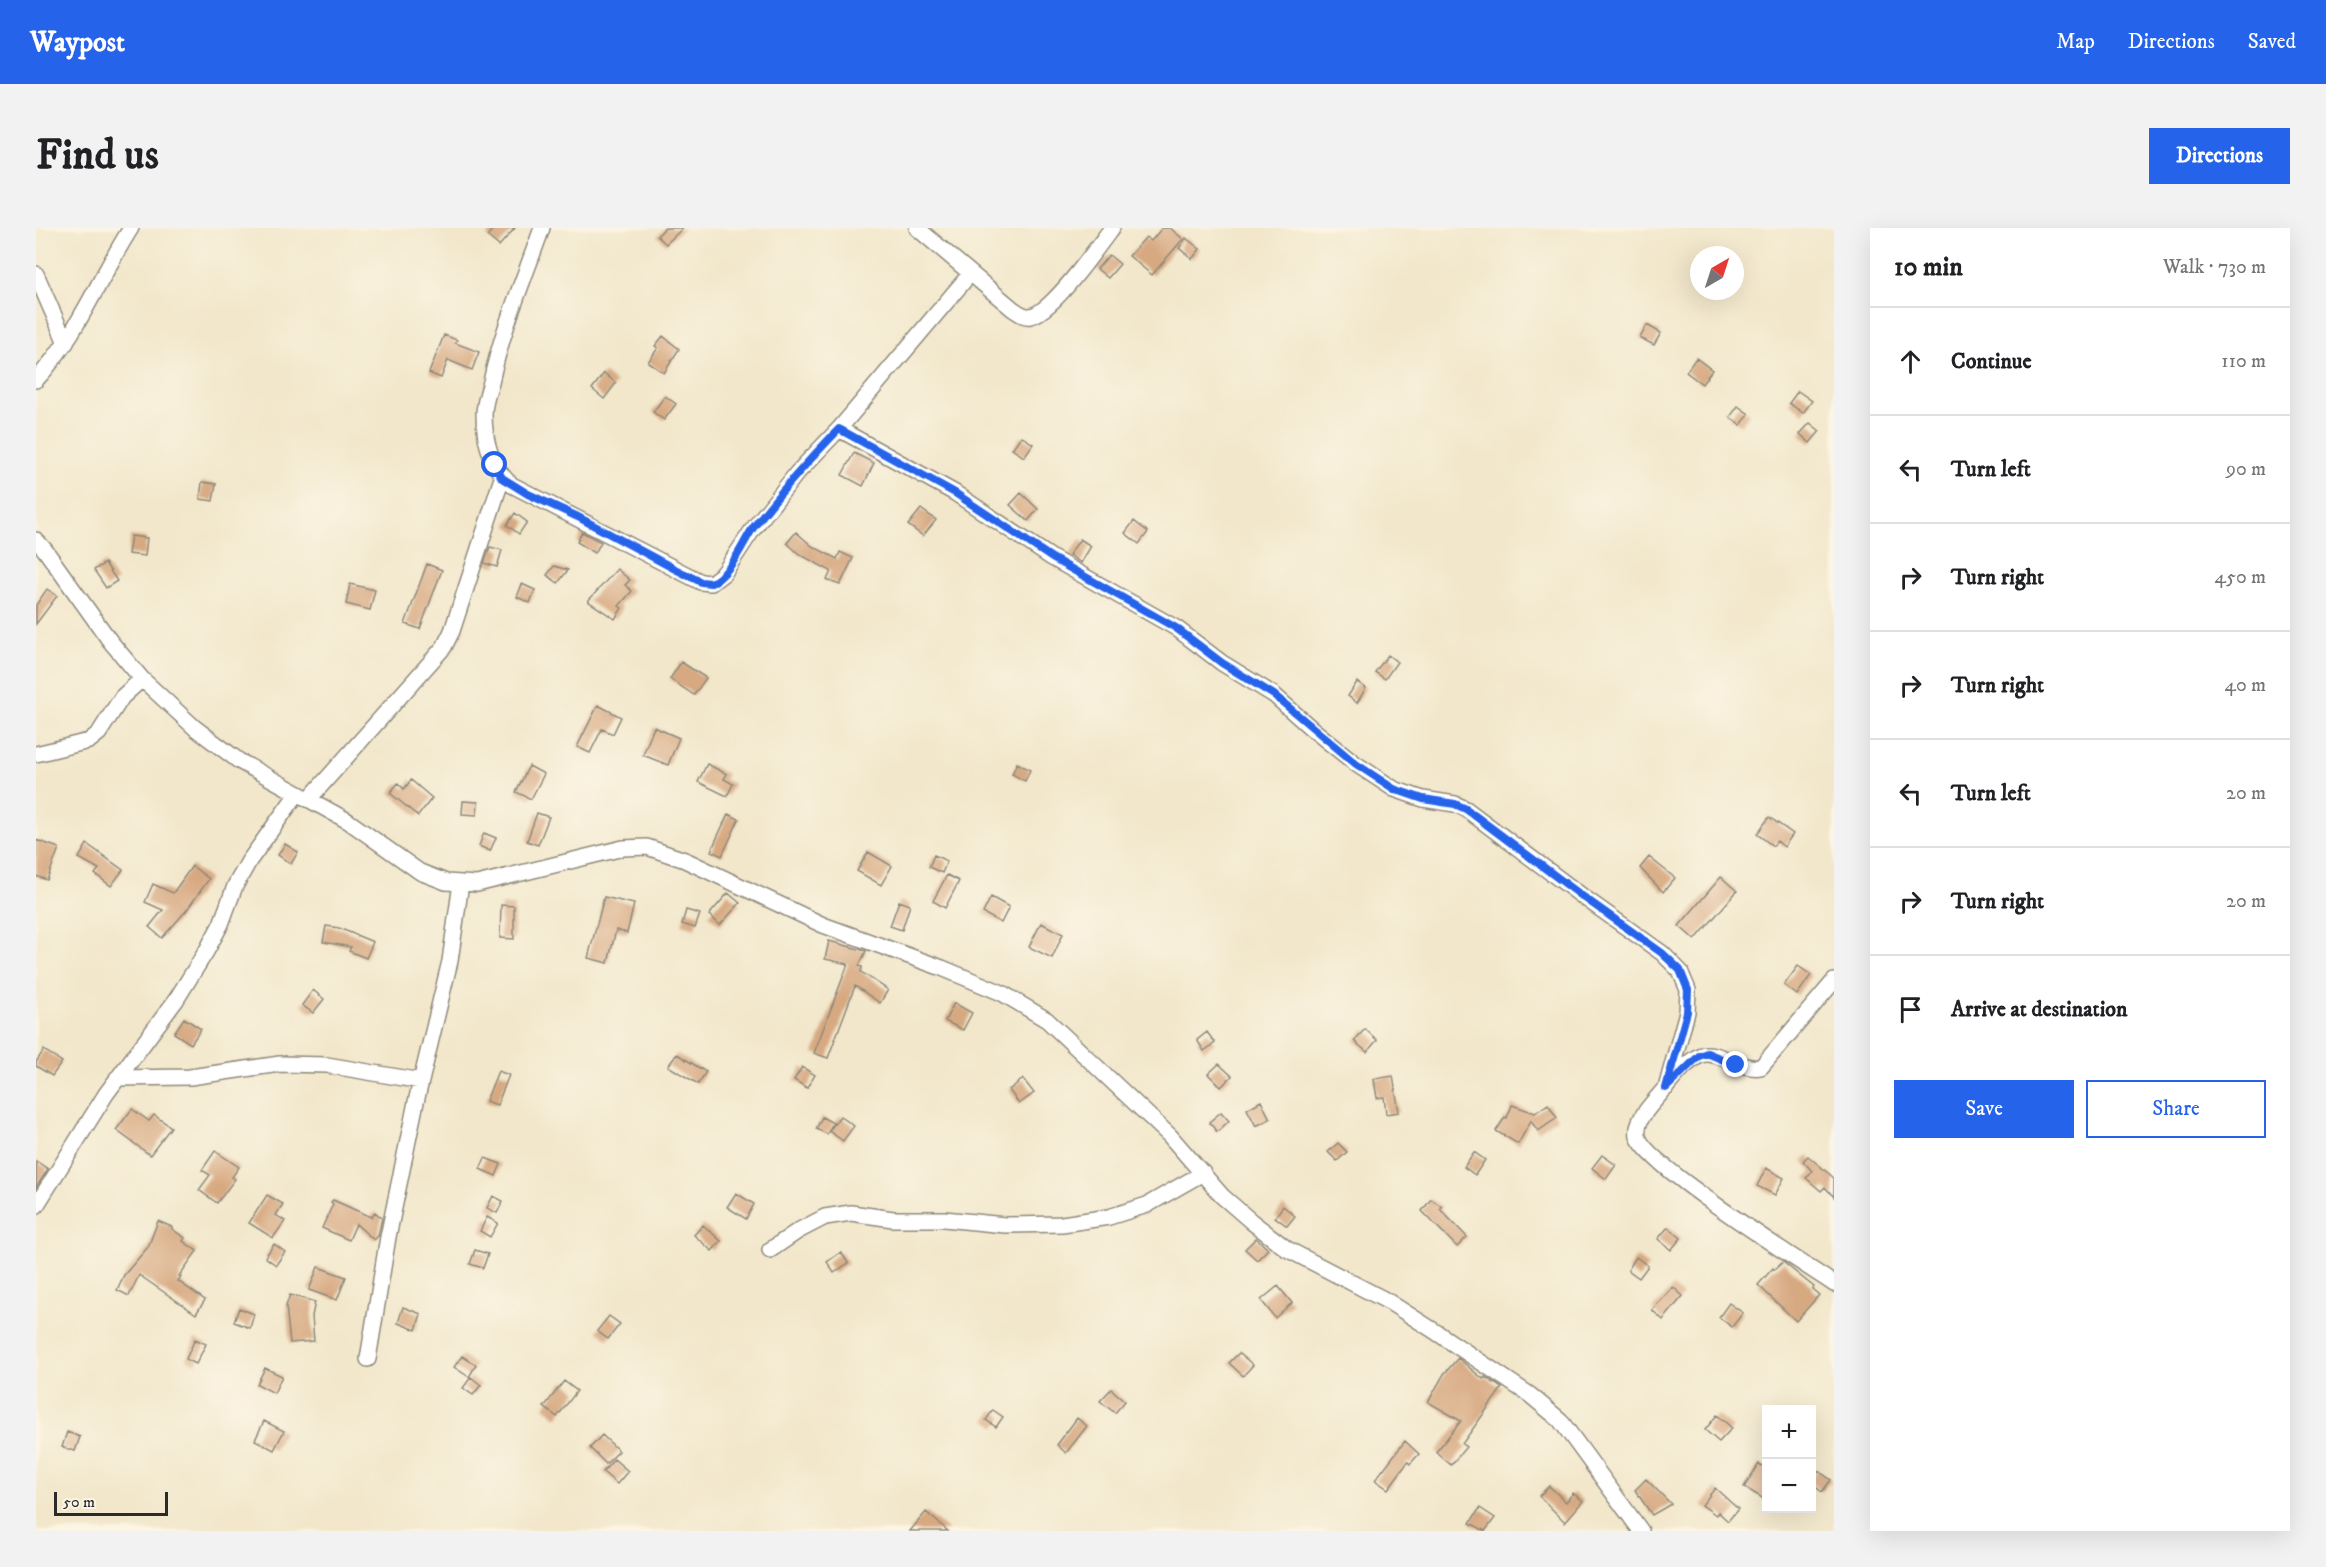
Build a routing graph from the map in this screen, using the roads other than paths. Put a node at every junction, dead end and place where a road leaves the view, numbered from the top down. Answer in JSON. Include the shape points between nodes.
{"nodes":[{"id":1,"x":131,"y":228,"type":"edge"},
{"id":2,"x":542,"y":228,"type":"edge"},
{"id":3,"x":917,"y":228,"type":"edge"},
{"id":4,"x":1112,"y":228,"type":"edge"},
{"id":5,"x":36,"y":274,"type":"edge"},
{"id":6,"x":969,"y":274,"type":"junction"},
{"id":7,"x":66,"y":343,"type":"junction"},
{"id":8,"x":36,"y":380,"type":"edge"},
{"id":9,"x":839,"y":429,"type":"junction"},
{"id":10,"x":502,"y":478,"type":"junction"},
{"id":11,"x":36,"y":540,"type":"edge"},
{"id":12,"x":142,"y":679,"type":"junction"},
{"id":13,"x":36,"y":754,"type":"edge"},
{"id":14,"x":303,"y":797,"type":"junction"},
{"id":15,"x":460,"y":883,"type":"junction"},
{"id":16,"x":1834,"y":981,"type":"edge"},
{"id":17,"x":117,"y":1078,"type":"junction"},
{"id":18,"x":421,"y":1081,"type":"junction"},
{"id":19,"x":1666,"y":1088,"type":"junction"},
{"id":20,"x":1203,"y":1173,"type":"junction"},
{"id":21,"x":36,"y":1206,"type":"edge"},
{"id":22,"x":770,"y":1250,"type":"dead end"},
{"id":23,"x":1834,"y":1284,"type":"edge"},
{"id":24,"x":368,"y":1359,"type":"dead end"},
{"id":25,"x":1641,"y":1531,"type":"edge"}],
"edges":[{"from":1,"to":7,"type":"street"},
{"from":2,"to":10,"type":"street","via":[[496,357],[484,412],[487,443]]},
{"from":3,"to":6,"type":"street"},
{"from":4,"to":6,"type":"street","via":[[1046,308],[1029,316],[1013,309]]},
{"from":5,"to":7,"type":"street"},
{"from":6,"to":9,"type":"street"},
{"from":7,"to":8,"type":"street"},
{"from":9,"to":10,"type":"street","via":[[797,473],[724,573],[711,583],[673,568]]},
{"from":9,"to":19,"type":"street","via":[[955,493],[1052,558],[1176,628],[1274,695],[1356,764],[1394,789],[1466,809],[1662,953],[1680,970],[1688,990],[1687,1012]]},
{"from":10,"to":14,"type":"street","via":[[444,646]]},
{"from":11,"to":12,"type":"street"},
{"from":12,"to":13,"type":"street","via":[[114,706],[95,737]]},
{"from":12,"to":14,"type":"street","via":[[195,728],[239,761]]},
{"from":14,"to":15,"type":"street","via":[[348,821],[420,872]]},
{"from":14,"to":17,"type":"street","via":[[249,861],[207,950],[176,1000]]},
{"from":15,"to":18,"type":"street","via":[[450,961]]},
{"from":15,"to":20,"type":"street","via":[[477,884],[623,848],[647,847],[685,860],[823,925],[1002,993],[1047,1020],[1170,1136]]},
{"from":16,"to":19,"type":"street","via":[[1761,1067],[1752,1069],[1707,1053],[1686,1066]]},
{"from":17,"to":18,"type":"street","via":[[190,1077],[280,1064],[327,1065]]},
{"from":17,"to":21,"type":"street"},
{"from":18,"to":24,"type":"street","via":[[388,1237]]},
{"from":19,"to":23,"type":"street","via":[[1638,1126],[1638,1138],[1645,1148],[1718,1207]]},
{"from":20,"to":22,"type":"street","via":[[1146,1205],[1109,1217],[1062,1224],[1005,1225],[944,1219],[893,1220],[851,1213],[825,1217]]},
{"from":20,"to":25,"type":"street","via":[[1222,1196],[1287,1249],[1389,1302],[1530,1395],[1560,1420]]}]}
